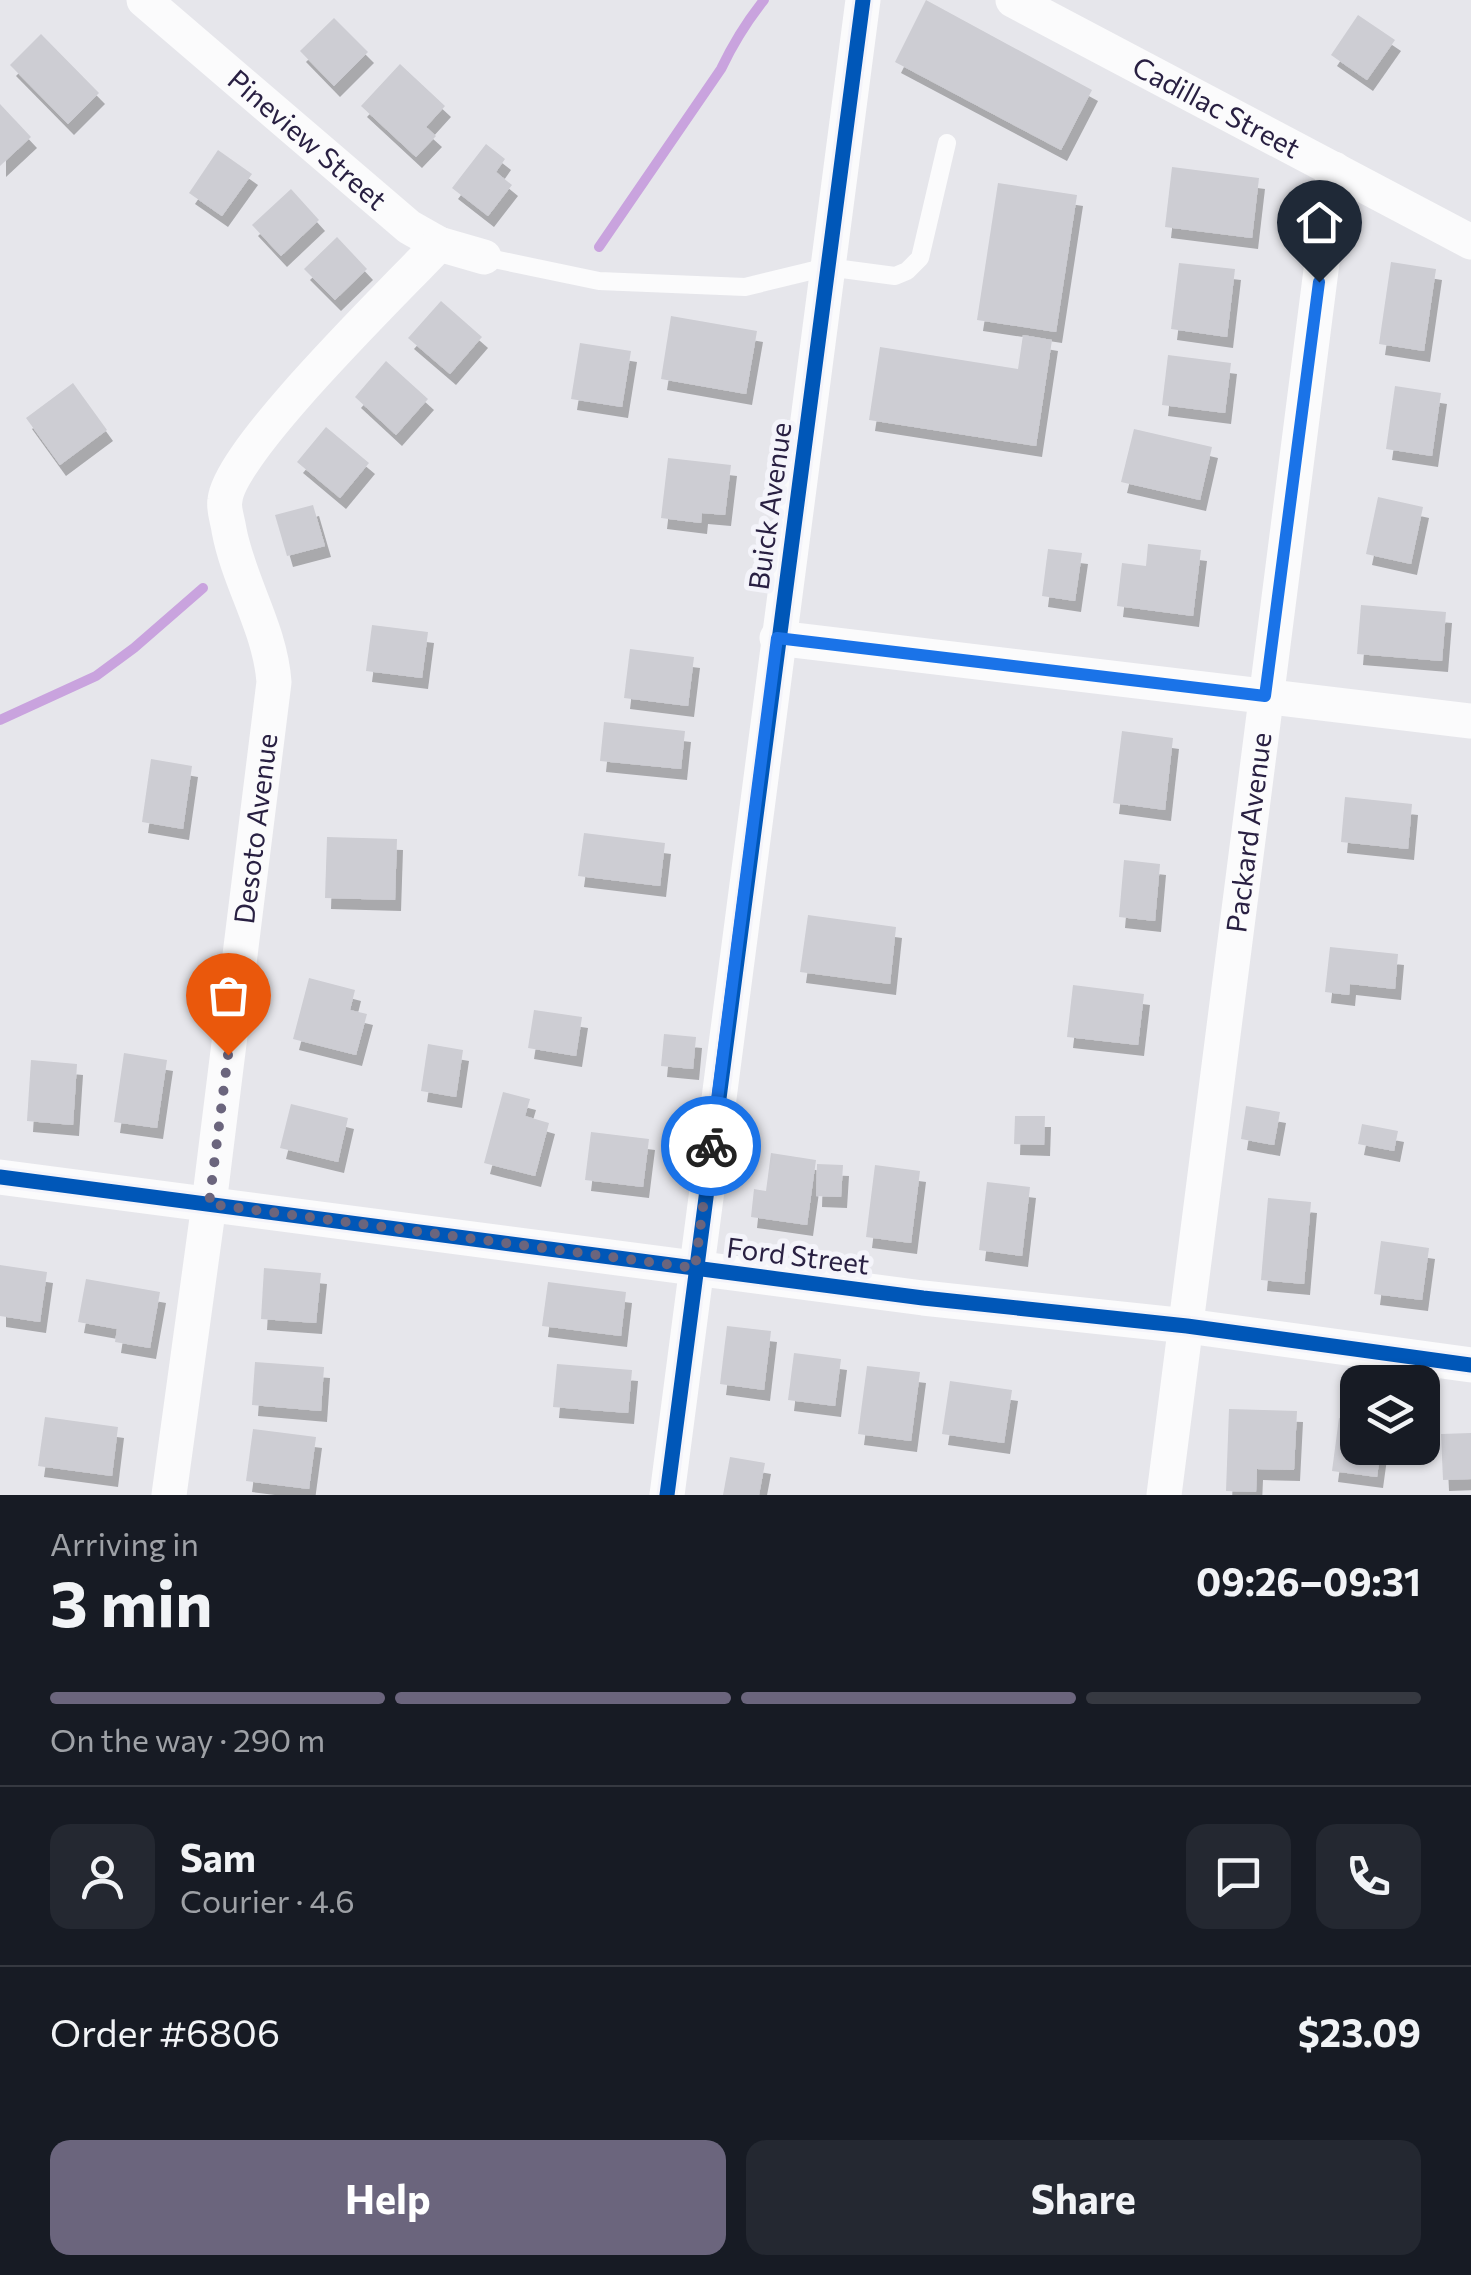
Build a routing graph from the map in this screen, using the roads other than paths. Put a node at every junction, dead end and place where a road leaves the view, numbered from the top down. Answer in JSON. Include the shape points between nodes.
{"nodes":[{"id":1,"x":144,"y":0,"type":"edge"},
{"id":2,"x":862,"y":0,"type":"edge"},
{"id":3,"x":1014,"y":0,"type":"edge"},
{"id":4,"x":948,"y":143,"type":"dead end"},
{"id":5,"x":1334,"y":170,"type":"junction"},
{"id":6,"x":1471,"y":242,"type":"edge"},
{"id":7,"x":439,"y":244,"type":"junction"},
{"id":8,"x":484,"y":258,"type":"joint"},
{"id":9,"x":827,"y":268,"type":"junction"},
{"id":10,"x":777,"y":638,"type":"junction"},
{"id":11,"x":1265,"y":696,"type":"junction"},
{"id":12,"x":1471,"y":721,"type":"edge"},
{"id":13,"x":0,"y":1177,"type":"edge"},
{"id":14,"x":209,"y":1204,"type":"junction"},
{"id":15,"x":695,"y":1268,"type":"junction"},
{"id":16,"x":1186,"y":1326,"type":"junction"},
{"id":17,"x":1471,"y":1365,"type":"edge"},
{"id":18,"x":168,"y":1495,"type":"edge"},
{"id":19,"x":667,"y":1495,"type":"edge"},
{"id":20,"x":1164,"y":1495,"type":"edge"}],
"edges":[{"from":1,"to":7,"type":"street","name":"Pineview Street","via":[[409,227]]},
{"from":2,"to":9,"type":"street","name":"Buick Avenue"},
{"from":3,"to":5,"type":"street","name":"Cadillac Street"},
{"from":4,"to":9,"type":"lane","via":[[920,258],[895,276]]},
{"from":5,"to":6,"type":"street","name":"Cadillac Street"},
{"from":5,"to":11,"type":"street","name":"Packard Avenue"},
{"from":7,"to":8,"type":"street","name":"Pineview Street"},
{"from":7,"to":14,"type":"street","name":"Desoto Avenue","via":[[282,410],[232,478],[224,500],[234,557],[262,622],[274,682]]},
{"from":8,"to":9,"type":"lane","via":[[598,280],[745,287]]},
{"from":9,"to":10,"type":"street","name":"Buick Avenue"},
{"from":10,"to":11,"type":"street"},
{"from":10,"to":15,"type":"street","name":"Buick Avenue"},
{"from":11,"to":12,"type":"street"},
{"from":11,"to":16,"type":"street","name":"Packard Avenue"},
{"from":13,"to":14,"type":"street","name":"Ford Street"},
{"from":14,"to":15,"type":"street","name":"Ford Street"},
{"from":14,"to":18,"type":"street","name":"Desoto Avenue"},
{"from":15,"to":16,"type":"street","name":"Ford Street"},
{"from":15,"to":19,"type":"street","name":"Buick Avenue"},
{"from":16,"to":17,"type":"street","name":"Ford Street"},
{"from":16,"to":20,"type":"street","name":"Packard Avenue"}]}
